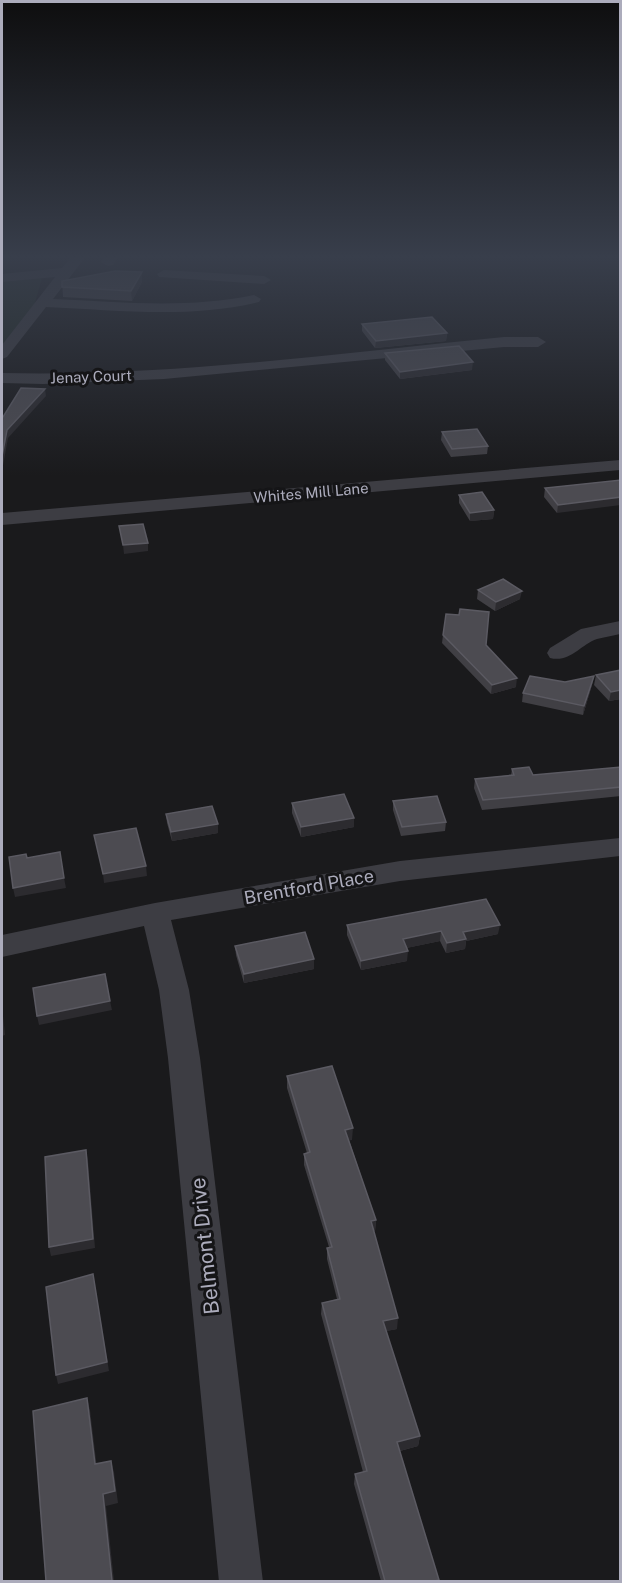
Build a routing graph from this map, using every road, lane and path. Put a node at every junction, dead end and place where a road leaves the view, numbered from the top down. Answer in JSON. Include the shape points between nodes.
{"nodes":[{"id":1,"x":22,"y":329,"type":"edge"},
{"id":2,"x":538,"y":342,"type":"dead end"},
{"id":3,"x":2,"y":354,"type":"edge"},
{"id":4,"x":2,"y":378,"type":"edge"},
{"id":5,"x":621,"y":465,"type":"edge"},
{"id":6,"x":2,"y":519,"type":"edge"},
{"id":7,"x":621,"y":628,"type":"edge"},
{"id":8,"x":558,"y":653,"type":"dead end"},
{"id":9,"x":621,"y":847,"type":"edge"},
{"id":10,"x":155,"y":913,"type":"junction"},
{"id":11,"x":2,"y":946,"type":"edge"},
{"id":12,"x":241,"y":1581,"type":"edge"}],
"edges":[{"from":1,"to":3,"type":"street"},
{"from":2,"to":4,"type":"street","name":"Jenay Court","via":[[164,374]]},
{"from":5,"to":6,"type":"street","name":"Whites Mill Lane"},
{"from":7,"to":8,"type":"street","via":[[589,634]]},
{"from":9,"to":10,"type":"street","name":"Brentford Place","via":[[400,871]]},
{"from":10,"to":11,"type":"street","name":"Brentford Place"},
{"from":10,"to":12,"type":"street","name":"Belmont Drive","via":[[174,990],[184,1058]]}]}
